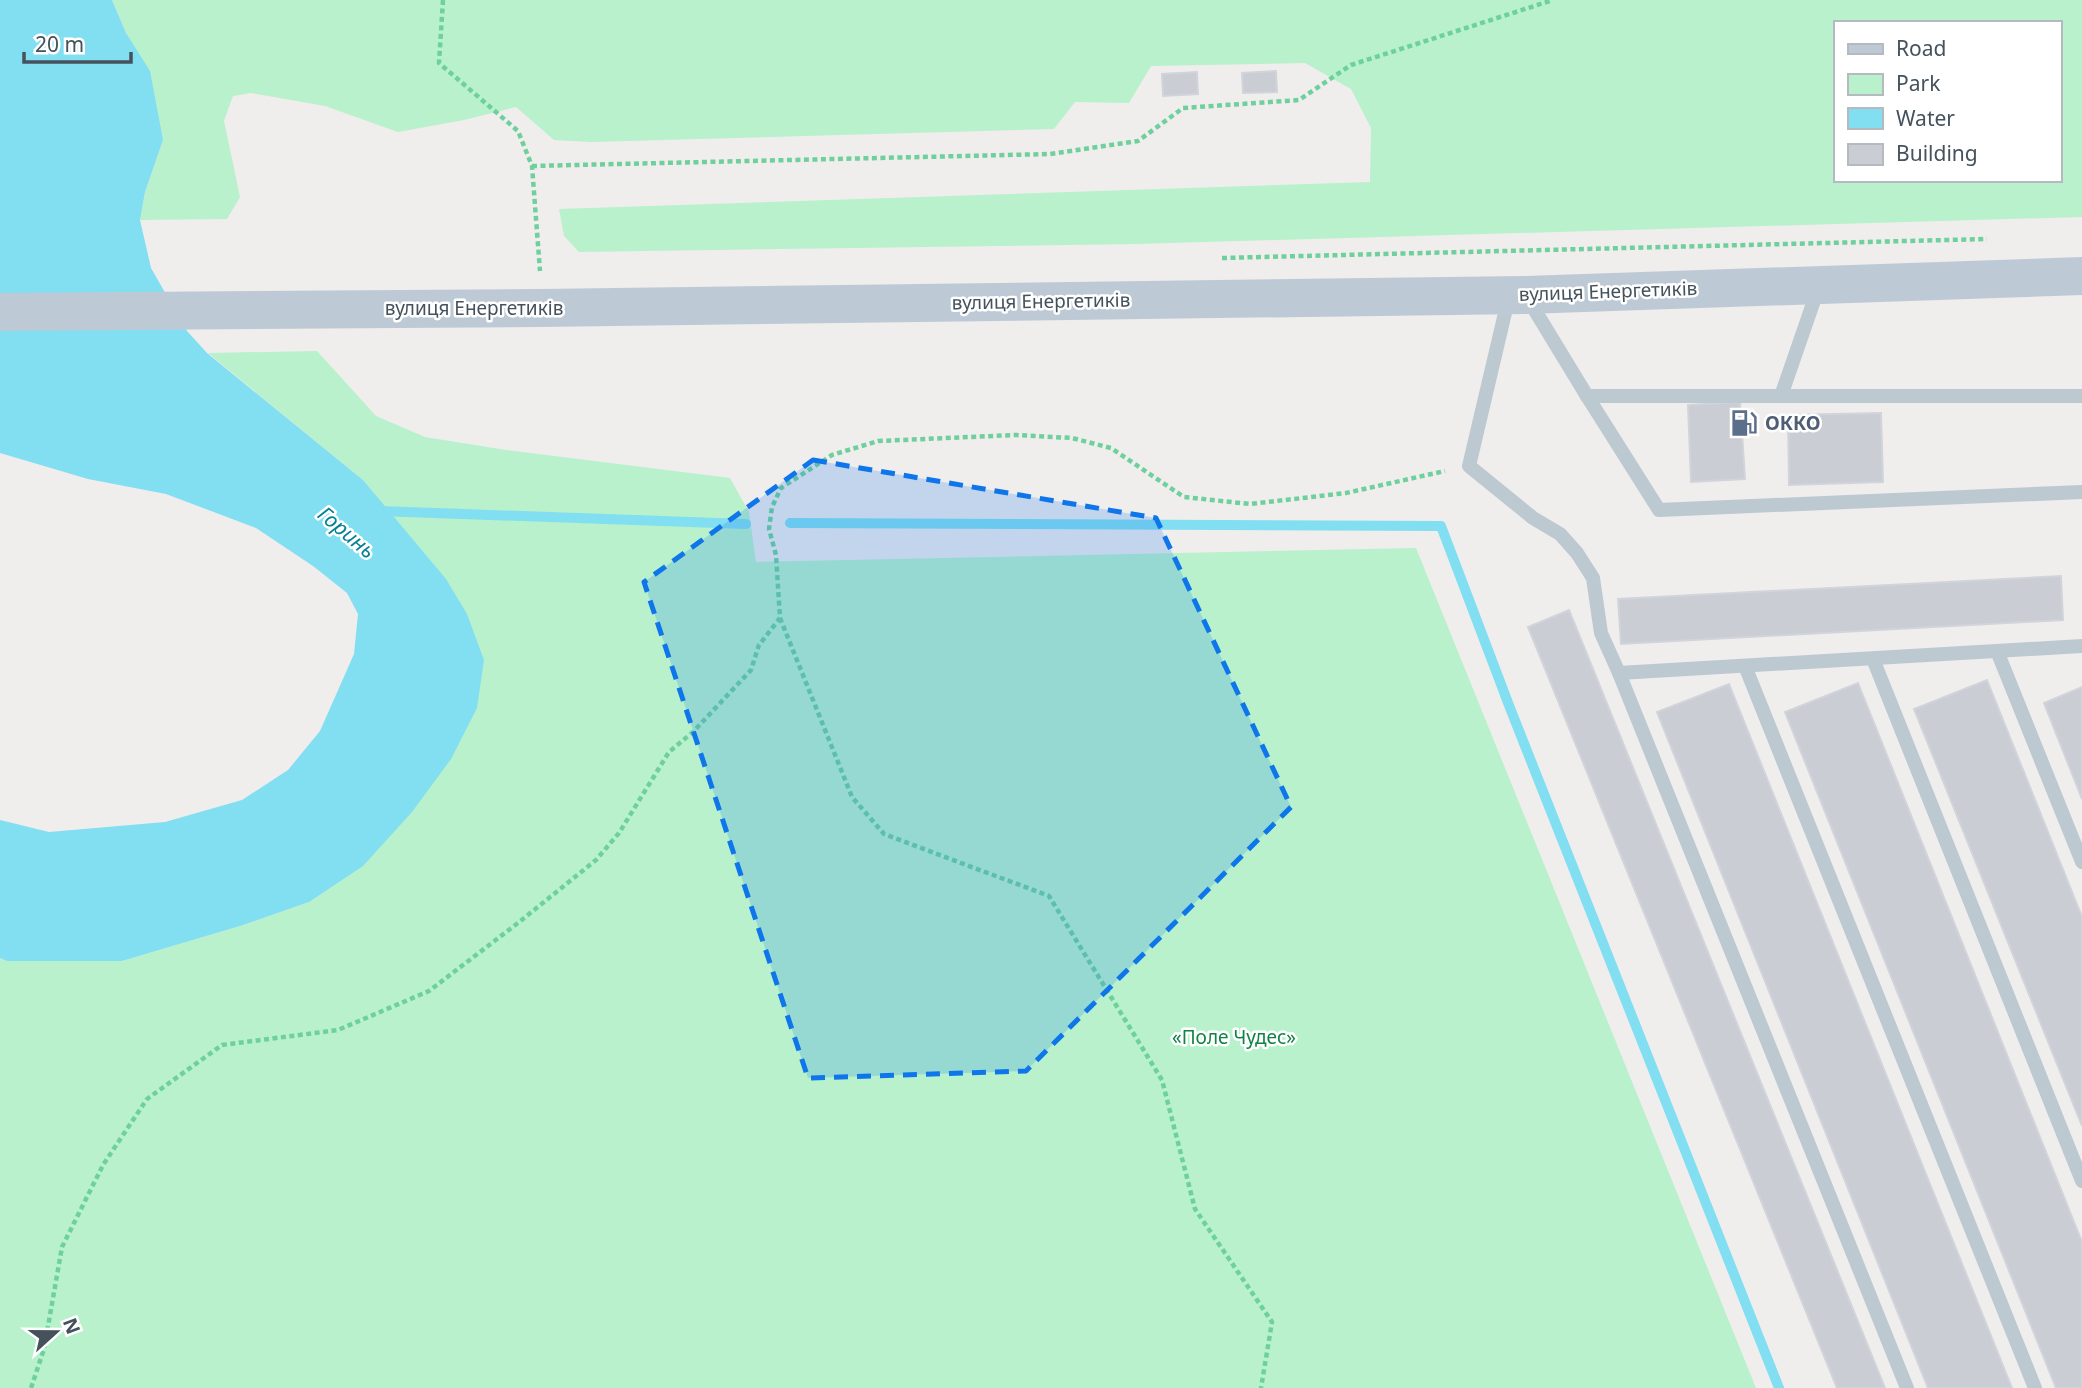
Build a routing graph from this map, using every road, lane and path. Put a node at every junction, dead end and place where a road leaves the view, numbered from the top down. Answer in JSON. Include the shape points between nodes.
{"nodes":[{"id":1,"x":443,"y":0,"type":"edge"},
{"id":2,"x":1553,"y":0,"type":"edge"},
{"id":3,"x":531,"y":166,"type":"junction"},
{"id":4,"x":1999,"y":238,"type":"dead end"},
{"id":5,"x":1221,"y":258,"type":"dead end"},
{"id":6,"x":527,"y":271,"type":"dead end"},
{"id":7,"x":2082,"y":276,"type":"edge"},
{"id":8,"x":1821,"y":283,"type":"junction"},
{"id":9,"x":540,"y":290,"type":"junction"},
{"id":10,"x":1518,"y":295,"type":"junction"},
{"id":11,"x":0,"y":312,"type":"edge"},
{"id":12,"x":1587,"y":396,"type":"junction"},
{"id":13,"x":1781,"y":396,"type":"junction"},
{"id":14,"x":2082,"y":397,"type":"edge"},
{"id":15,"x":1469,"y":466,"type":"junction"},
{"id":16,"x":2082,"y":492,"type":"edge"},
{"id":17,"x":780,"y":618,"type":"junction"},
{"id":18,"x":2082,"y":646,"type":"edge"},
{"id":19,"x":1997,"y":651,"type":"junction"},
{"id":20,"x":1873,"y":659,"type":"junction"},
{"id":21,"x":1745,"y":666,"type":"junction"},
{"id":22,"x":1619,"y":673,"type":"junction"},
{"id":23,"x":2082,"y":862,"type":"edge"},
{"id":24,"x":2082,"y":1181,"type":"edge"},
{"id":25,"x":31,"y":1388,"type":"edge"},
{"id":26,"x":1261,"y":1388,"type":"edge"},
{"id":27,"x":1907,"y":1388,"type":"edge"},
{"id":28,"x":2035,"y":1388,"type":"edge"}],
"edges":[{"from":1,"to":3,"type":"path","via":[[439,63],[518,131]]},
{"from":2,"to":3,"type":"path","via":[[1351,65],[1299,100],[1183,108],[1138,141],[1050,154]]},
{"from":3,"to":9,"type":"path"},
{"from":4,"to":5,"type":"path"},
{"from":6,"to":9,"type":"path"},
{"from":7,"to":8,"type":"main road","name":"вулиця Енергетиків"},
{"from":8,"to":10,"type":"main road","name":"вулиця Енергетиків"},
{"from":8,"to":13,"type":"lane"},
{"from":9,"to":10,"type":"main road","name":"вулиця Енергетиків"},
{"from":9,"to":11,"type":"main road","name":"вулиця Енергетиків","via":[[452,307]]},
{"from":10,"to":12,"type":"lane"},
{"from":10,"to":15,"type":"lane"},
{"from":12,"to":13,"type":"lane"},
{"from":12,"to":16,"type":"lane","via":[[1659,510]]},
{"from":13,"to":14,"type":"lane"},
{"from":15,"to":17,"type":"path","via":[[1346,493],[1250,504],[1184,497],[1111,448],[1072,438],[1016,435],[878,441],[832,455],[781,488],[769,529],[776,555]]},
{"from":15,"to":22,"type":"lane","via":[[1560,534],[1577,554],[1593,578],[1601,633]]},
{"from":17,"to":25,"type":"path","via":[[759,645],[751,670],[669,752],[619,834],[596,860],[507,932],[429,991],[338,1030],[222,1045],[147,1099],[103,1166],[62,1247],[44,1349]]},
{"from":17,"to":26,"type":"path","via":[[852,797],[884,834],[1049,896],[1162,1080],[1195,1209],[1272,1322]]},
{"from":18,"to":19,"type":"lane"},
{"from":19,"to":20,"type":"lane"},
{"from":19,"to":23,"type":"lane"},
{"from":20,"to":21,"type":"lane"},
{"from":20,"to":24,"type":"lane"},
{"from":21,"to":22,"type":"lane"},
{"from":21,"to":28,"type":"lane"},
{"from":22,"to":27,"type":"lane"}]}
